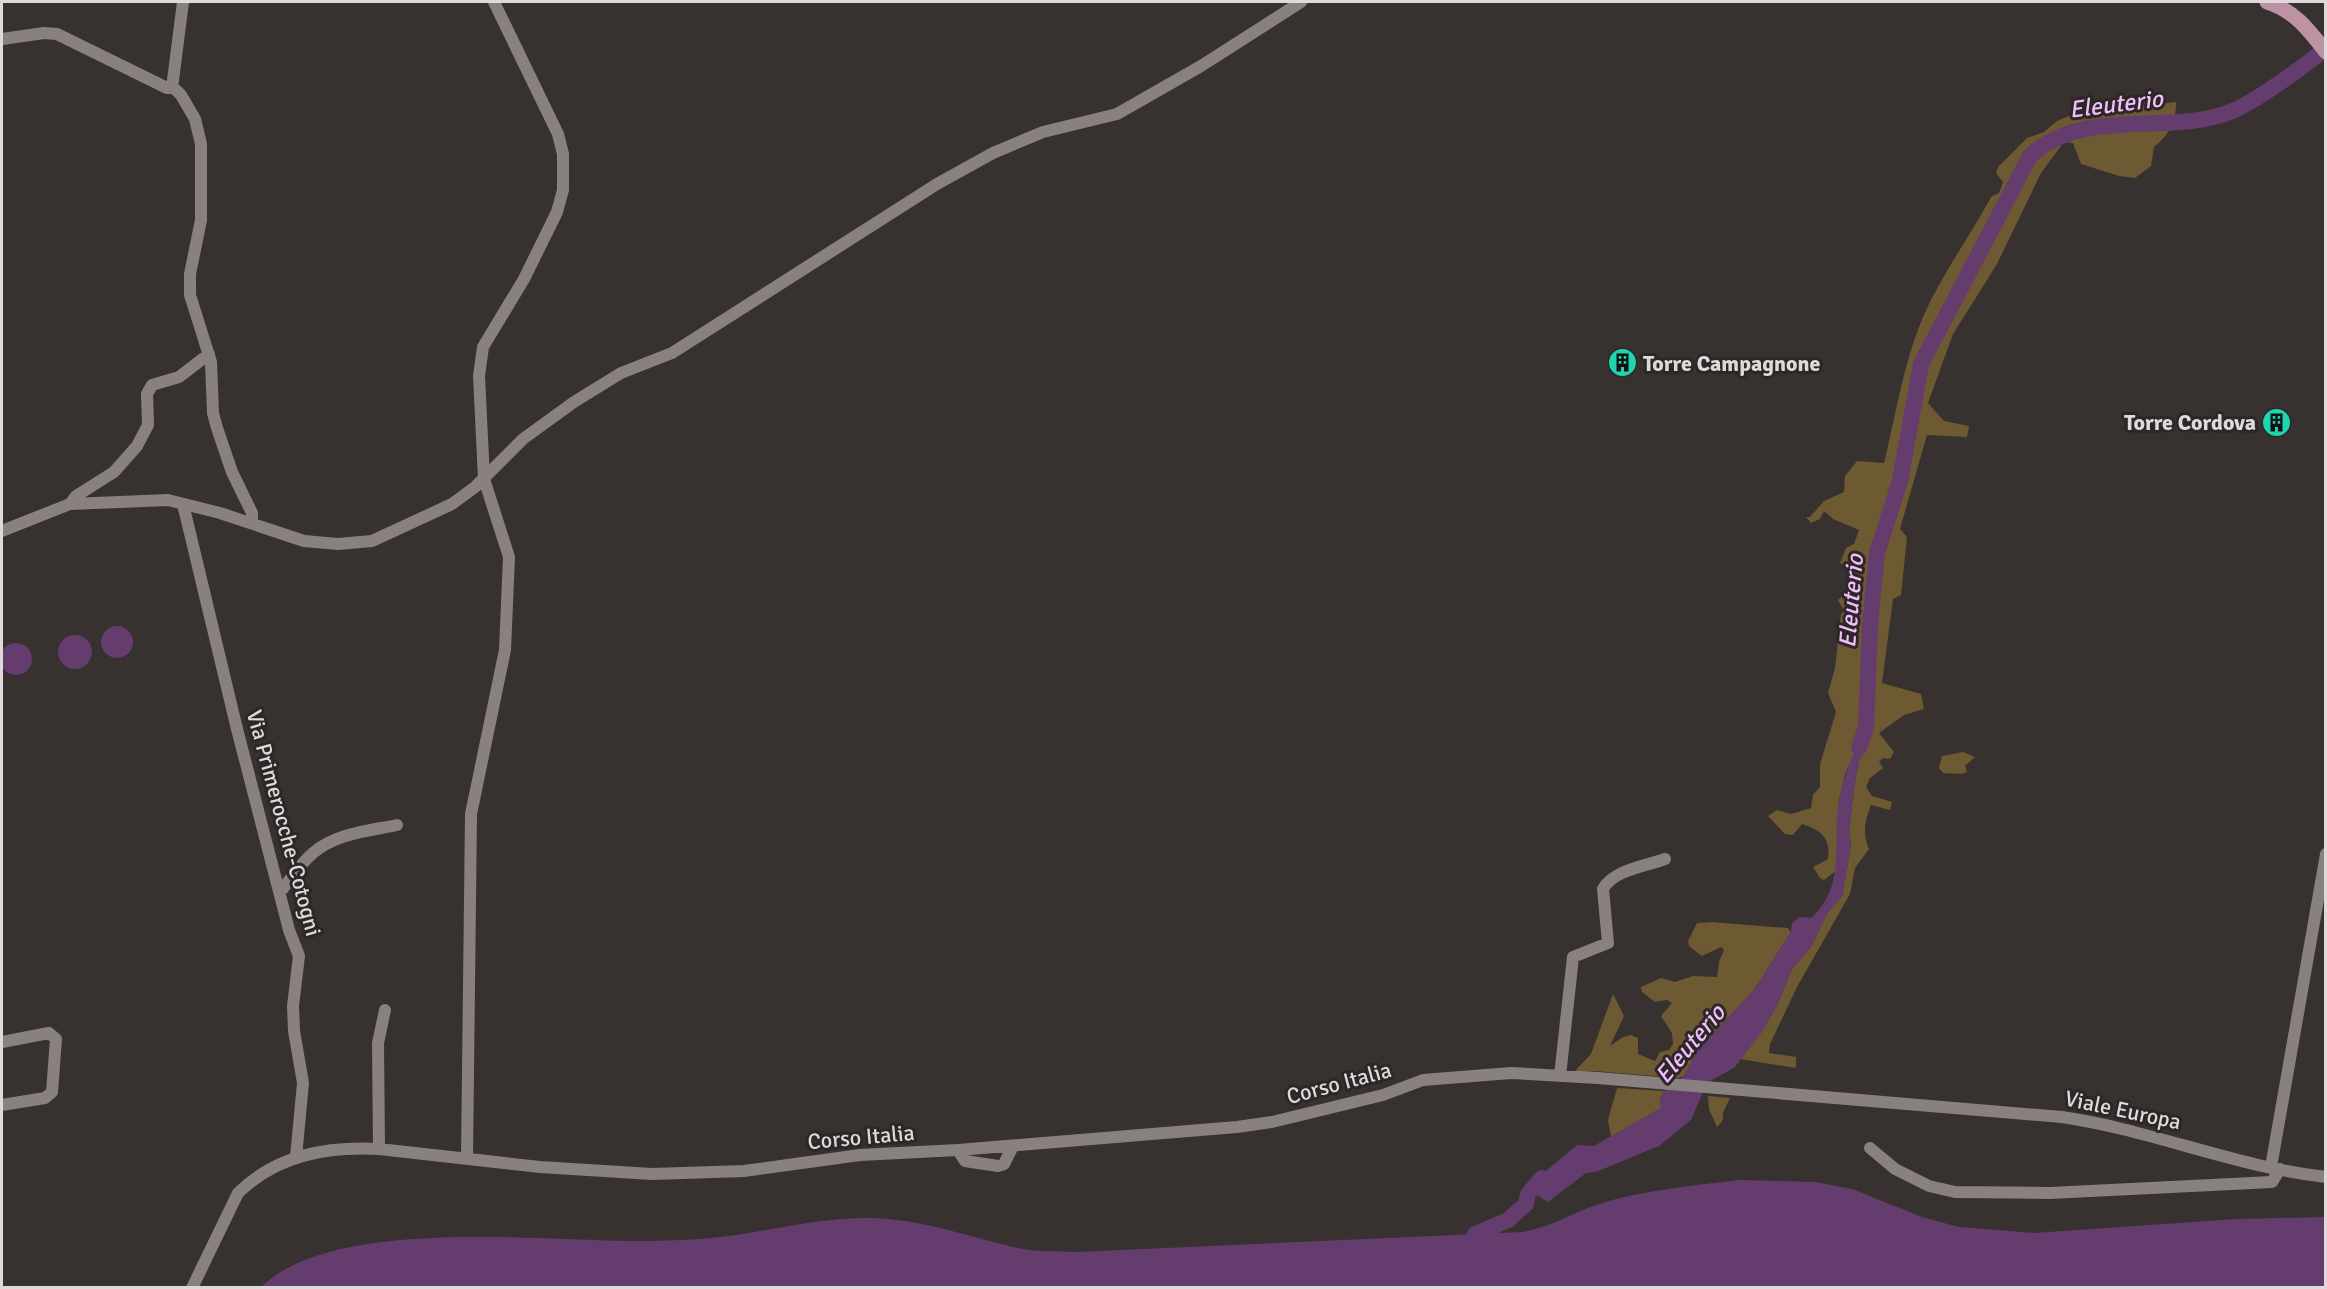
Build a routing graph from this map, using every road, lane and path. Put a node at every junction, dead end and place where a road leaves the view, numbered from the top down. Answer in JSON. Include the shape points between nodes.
{"nodes":[{"id":1,"x":183,"y":2,"type":"edge"},
{"id":2,"x":494,"y":2,"type":"edge"},
{"id":3,"x":1301,"y":2,"type":"edge"},
{"id":4,"x":2267,"y":2,"type":"edge"},
{"id":5,"x":2289,"y":6,"type":"edge"},
{"id":6,"x":2,"y":39,"type":"edge"},
{"id":7,"x":2325,"y":52,"type":"edge"},
{"id":8,"x":172,"y":87,"type":"junction"},
{"id":9,"x":209,"y":354,"type":"junction"},
{"id":10,"x":484,"y":479,"type":"junction"},
{"id":11,"x":70,"y":504,"type":"junction"},
{"id":12,"x":183,"y":504,"type":"junction"},
{"id":13,"x":252,"y":523,"type":"junction"},
{"id":14,"x":2,"y":531,"type":"edge"},
{"id":15,"x":397,"y":825,"type":"dead end"},
{"id":16,"x":2325,"y":854,"type":"edge"},
{"id":17,"x":1665,"y":859,"type":"dead end"},
{"id":18,"x":279,"y":892,"type":"junction"},
{"id":19,"x":385,"y":1010,"type":"dead end"},
{"id":20,"x":2,"y":1042,"type":"edge"},
{"id":21,"x":1560,"y":1076,"type":"junction"},
{"id":22,"x":1598,"y":1078,"type":"joint"},
{"id":23,"x":2,"y":1105,"type":"edge"},
{"id":24,"x":1013,"y":1146,"type":"junction"},
{"id":25,"x":1870,"y":1148,"type":"dead end"},
{"id":26,"x":379,"y":1149,"type":"junction"},
{"id":27,"x":958,"y":1150,"type":"junction"},
{"id":28,"x":296,"y":1157,"type":"junction"},
{"id":29,"x":467,"y":1158,"type":"junction"},
{"id":30,"x":2276,"y":1168,"type":"junction"},
{"id":31,"x":2325,"y":1177,"type":"edge"},
{"id":32,"x":192,"y":1287,"type":"edge"}],
"edges":[{"from":1,"to":8,"type":"street"},
{"from":2,"to":10,"type":"street","via":[[558,134],[563,178],[557,212],[515,296],[483,347],[479,376]]},
{"from":3,"to":10,"type":"street","via":[[1117,114],[1043,132],[993,153],[937,184],[672,353],[621,373],[574,402],[523,439]]},
{"from":4,"to":5,"type":"main road"},
{"from":5,"to":7,"type":"main road"},
{"from":6,"to":8,"type":"street","via":[[57,34],[130,71]]},
{"from":8,"to":9,"type":"street","via":[[181,94],[195,119],[201,144],[201,220],[190,286]]},
{"from":9,"to":11,"type":"street","via":[[179,377],[152,384],[147,394],[148,425],[137,446],[114,472]]},
{"from":9,"to":13,"type":"street","via":[[213,413],[232,472],[252,513]]},
{"from":10,"to":13,"type":"street","via":[[452,504],[372,541],[304,541]]},
{"from":10,"to":29,"type":"street","via":[[509,556],[505,650],[471,814]]},
{"from":11,"to":12,"type":"street","via":[[168,500]]},
{"from":11,"to":14,"type":"street"},
{"from":12,"to":13,"type":"street"},
{"from":12,"to":18,"type":"street","name":"Via Primerocche-Cotogni"},
{"from":15,"to":18,"type":"street","via":[[326,844],[312,854]]},
{"from":16,"to":30,"type":"street"},
{"from":17,"to":21,"type":"street","via":[[1607,882],[1604,889],[1608,943],[1573,957]]},
{"from":18,"to":28,"type":"street","name":"Via Primerocche-Cotogni","via":[[299,956],[294,1023],[303,1097]]},
{"from":19,"to":26,"type":"street","via":[[378,1043]]},
{"from":20,"to":23,"type":"street","via":[[49,1033],[56,1038],[52,1092],[45,1098]]},
{"from":21,"to":22,"type":"street","name":"Corso Italia"},
{"from":21,"to":24,"type":"street","name":"Corso Italia","via":[[1511,1073],[1423,1080],[1383,1095],[1272,1122]]},
{"from":22,"to":30,"type":"street","name":"Viale Europa","via":[[2036,1114],[2088,1121]]},
{"from":24,"to":27,"type":"street","name":"Corso Italia"},
{"from":24,"to":27,"type":"street","via":[[1004,1164],[998,1166],[964,1161]]},
{"from":25,"to":30,"type":"street","via":[[1895,1169],[1929,1186],[1955,1192],[2049,1193],[2272,1182]]},
{"from":26,"to":28,"type":"street","name":"Corso Italia","via":[[348,1147]]},
{"from":26,"to":29,"type":"street","name":"Corso Italia"},
{"from":27,"to":29,"type":"street","name":"Corso Italia","via":[[860,1155],[744,1171],[652,1174]]},
{"from":28,"to":32,"type":"street","name":"Corso Italia","via":[[251,1181],[238,1193]]},
{"from":30,"to":31,"type":"street","name":"Viale Europa"}]}
